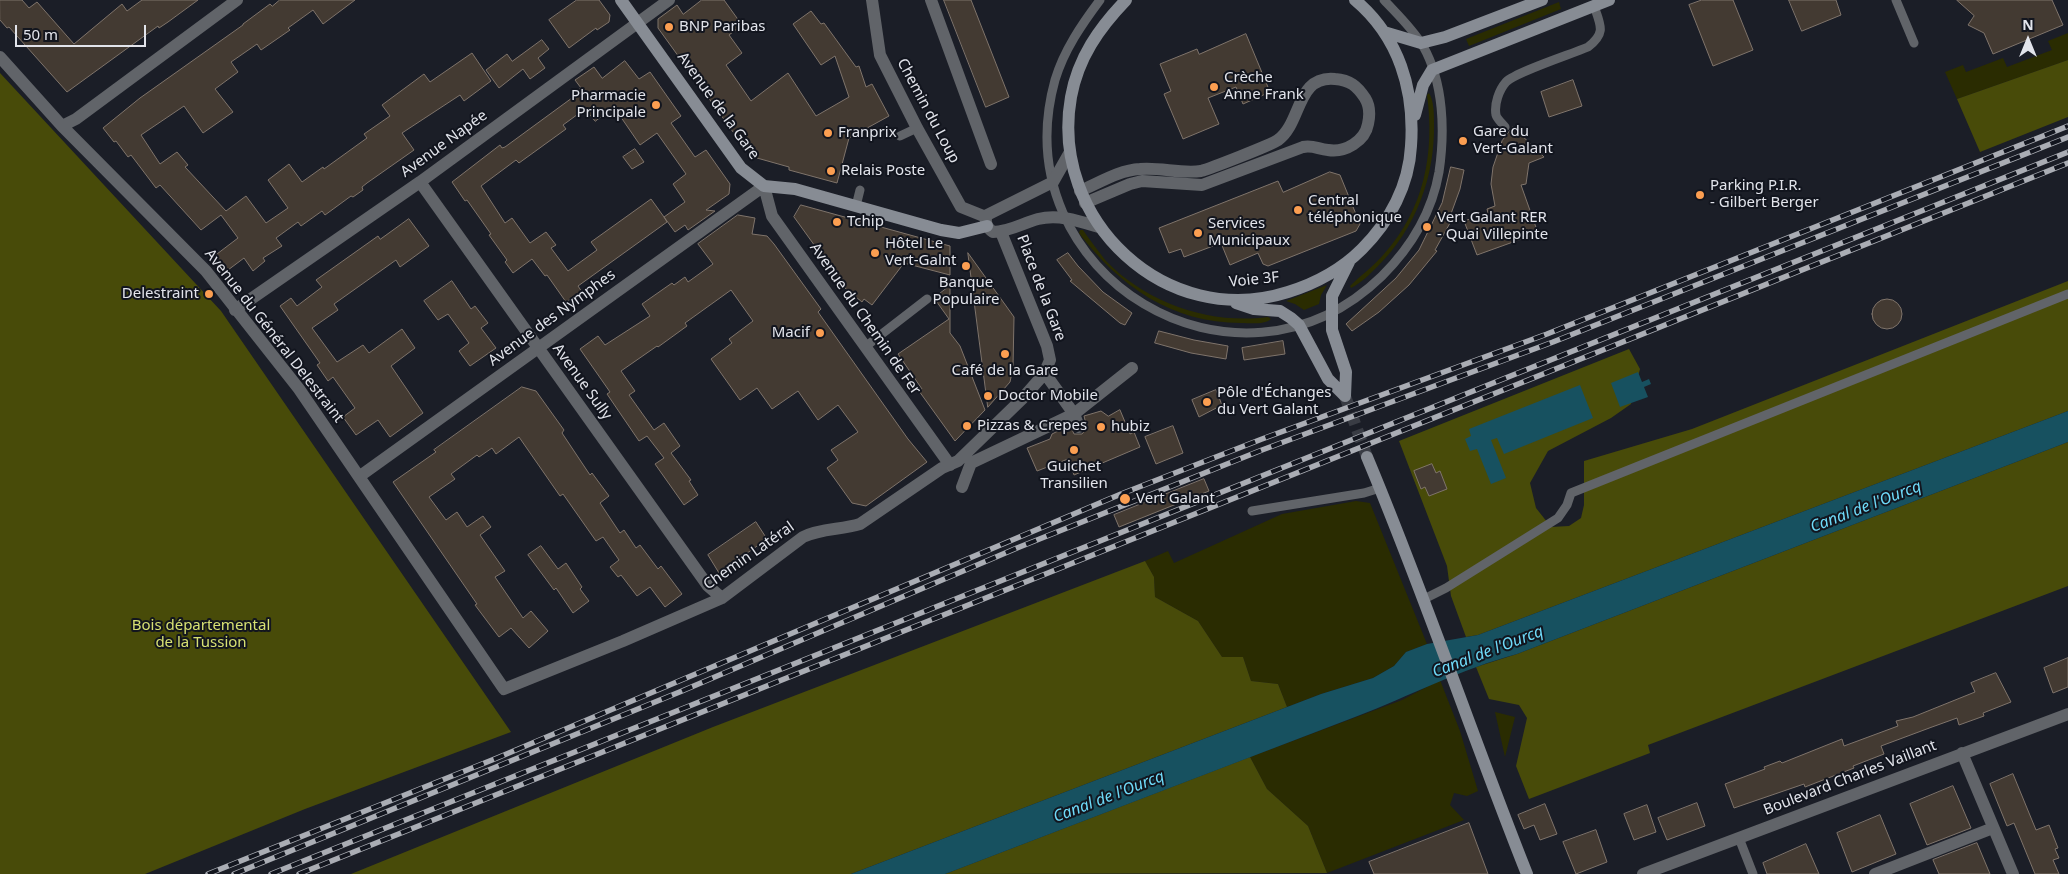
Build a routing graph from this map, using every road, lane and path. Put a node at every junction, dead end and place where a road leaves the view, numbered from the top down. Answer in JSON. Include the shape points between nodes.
{"nodes":[{"id":1,"x":237,"y":0,"type":"edge"},
{"id":2,"x":621,"y":0,"type":"edge"},
{"id":3,"x":668,"y":0,"type":"edge"},
{"id":4,"x":872,"y":0,"type":"edge"},
{"id":5,"x":931,"y":0,"type":"edge"},
{"id":6,"x":1100,"y":0,"type":"edge"},
{"id":7,"x":1126,"y":0,"type":"edge"},
{"id":8,"x":1355,"y":0,"type":"edge"},
{"id":9,"x":1384,"y":0,"type":"edge"},
{"id":10,"x":1542,"y":0,"type":"edge"},
{"id":11,"x":1609,"y":0,"type":"edge"},
{"id":12,"x":1896,"y":0,"type":"edge"},
{"id":13,"x":1593,"y":3,"type":"edge"},
{"id":14,"x":637,"y":22,"type":"junction"},
{"id":15,"x":1384,"y":32,"type":"junction"},
{"id":16,"x":1421,"y":43,"type":"junction"},
{"id":17,"x":1914,"y":43,"type":"dead end"},
{"id":18,"x":0,"y":57,"type":"edge"},
{"id":19,"x":1432,"y":70,"type":"junction"},
{"id":20,"x":1413,"y":119,"type":"junction"},
{"id":21,"x":62,"y":126,"type":"junction"},
{"id":22,"x":1505,"y":127,"type":"dead end"},
{"id":23,"x":917,"y":128,"type":"junction"},
{"id":24,"x":900,"y":136,"type":"dead end"},
{"id":25,"x":1070,"y":152,"type":"junction"},
{"id":26,"x":991,"y":164,"type":"dead end"},
{"id":27,"x":420,"y":182,"type":"junction"},
{"id":28,"x":1053,"y":182,"type":"junction"},
{"id":29,"x":764,"y":186,"type":"junction"},
{"id":30,"x":860,"y":190,"type":"dead end"},
{"id":31,"x":1082,"y":197,"type":"junction"},
{"id":32,"x":856,"y":206,"type":"junction"},
{"id":33,"x":1064,"y":217,"type":"junction"},
{"id":34,"x":987,"y":221,"type":"junction"},
{"id":35,"x":1099,"y":226,"type":"junction"},
{"id":36,"x":1001,"y":232,"type":"junction"},
{"id":37,"x":1349,"y":262,"type":"junction"},
{"id":38,"x":2068,"y":294,"type":"edge"},
{"id":39,"x":927,"y":298,"type":"dead end"},
{"id":40,"x":1230,"y":301,"type":"junction"},
{"id":41,"x":235,"y":310,"type":"junction"},
{"id":42,"x":1332,"y":312,"type":"junction"},
{"id":43,"x":1299,"y":325,"type":"junction"},
{"id":44,"x":866,"y":347,"type":"junction"},
{"id":45,"x":538,"y":348,"type":"junction"},
{"id":46,"x":1132,"y":368,"type":"dead end"},
{"id":47,"x":1049,"y":379,"type":"dead end"},
{"id":48,"x":1074,"y":414,"type":"junction"},
{"id":49,"x":1079,"y":427,"type":"dead end"},
{"id":50,"x":1367,"y":458,"type":"tunnel mouth"},
{"id":51,"x":950,"y":465,"type":"junction"},
{"id":52,"x":360,"y":476,"type":"junction"},
{"id":53,"x":962,"y":487,"type":"dead end"},
{"id":54,"x":1380,"y":488,"type":"junction"},
{"id":55,"x":1252,"y":511,"type":"dead end"},
{"id":56,"x":722,"y":598,"type":"junction"},
{"id":57,"x":1424,"y":599,"type":"junction"},
{"id":58,"x":504,"y":689,"type":"joint"},
{"id":59,"x":2068,"y":714,"type":"edge"},
{"id":60,"x":1962,"y":752,"type":"junction"},
{"id":61,"x":1993,"y":828,"type":"junction"},
{"id":62,"x":1739,"y":838,"type":"junction"},
{"id":63,"x":1527,"y":874,"type":"edge"},
{"id":64,"x":1644,"y":874,"type":"edge"},
{"id":65,"x":1753,"y":874,"type":"edge"},
{"id":66,"x":1875,"y":874,"type":"edge"},
{"id":67,"x":2012,"y":874,"type":"edge"}],
"edges":[{"from":1,"to":21,"type":"street"},
{"from":2,"to":14,"type":"main road","name":"Avenue de la Gare"},
{"from":3,"to":14,"type":"street","name":"Avenue Napée"},
{"from":4,"to":23,"type":"street","name":"Chemin du Loup","via":[[880,55]]},
{"from":5,"to":26,"type":"street"},
{"from":6,"to":28,"type":"lane","via":[[1068,48],[1056,79],[1049,112],[1048,145]]},
{"from":7,"to":25,"type":"main road","name":"Voie 3F","via":[[1106,20],[1079,69],[1071,96]]},
{"from":8,"to":15,"type":"main road","name":"Voie 3F"},
{"from":9,"to":16,"type":"lane"},
{"from":10,"to":16,"type":"main road","via":[[1445,38]]},
{"from":11,"to":13,"type":"main road"},
{"from":12,"to":17,"type":"lane"},
{"from":13,"to":19,"type":"main road"},
{"from":13,"to":22,"type":"lane","via":[[1601,28],[1600,36],[1588,47],[1507,82],[1498,95],[1496,107],[1496,116]]},
{"from":14,"to":27,"type":"street","name":"Avenue Napée"},
{"from":14,"to":29,"type":"main road","name":"Avenue de la Gare","via":[[741,168]]},
{"from":15,"to":16,"type":"main road"},
{"from":15,"to":20,"type":"main road","name":"Voie 3F","via":[[1403,68]]},
{"from":16,"to":19,"type":"lane"},
{"from":18,"to":21,"type":"street","name":"Avenue du Général Delestraint"},
{"from":19,"to":20,"type":"main road","via":[[1423,86]]},
{"from":19,"to":42,"type":"lane","via":[[1442,119],[1442,151],[1429,208],[1410,245],[1396,262],[1367,291]]},
{"from":20,"to":37,"type":"main road","name":"Voie 3F","via":[[1410,160],[1398,198],[1378,233]]},
{"from":21,"to":41,"type":"street","name":"Avenue du Général Delestraint","via":[[206,271]]},
{"from":23,"to":24,"type":"lane"},
{"from":23,"to":34,"type":"street","name":"Chemin du Loup","via":[[961,207]]},
{"from":25,"to":28,"type":"street"},
{"from":25,"to":31,"type":"main road","name":"Voie 3F"},
{"from":27,"to":41,"type":"street","name":"Avenue Napée"},
{"from":27,"to":45,"type":"street","name":"Avenue Sully"},
{"from":28,"to":33,"type":"lane"},
{"from":28,"to":34,"type":"street","via":[[987,214]]},
{"from":29,"to":32,"type":"main road","via":[[795,189]]},
{"from":29,"to":44,"type":"street","name":"Avenue du Chemin de Fer","via":[[772,216]]},
{"from":29,"to":45,"type":"street","name":"Avenue des Nymphes"},
{"from":30,"to":32,"type":"lane"},
{"from":31,"to":31,"type":"street","via":[[1142,182],[1202,185],[1302,147],[1346,148],[1361,138],[1368,128],[1367,102],[1354,84],[1343,79],[1319,81],[1308,88],[1290,128],[1277,141],[1201,171],[1140,169],[1125,172]]},
{"from":31,"to":35,"type":"main road","name":"Voie 3F"},
{"from":32,"to":34,"type":"main road","via":[[959,233]]},
{"from":33,"to":35,"type":"street","name":"Place de la Gare"},
{"from":33,"to":36,"type":"street","name":"Place de la Gare","via":[[1039,219]]},
{"from":33,"to":43,"type":"lane","via":[[1085,251],[1108,279],[1172,319],[1218,331],[1270,331]]},
{"from":34,"to":36,"type":"street","name":"Place de la Gare","via":[[994,232]]},
{"from":35,"to":40,"type":"main road","name":"Voie 3F","via":[[1119,250],[1150,274],[1199,295]]},
{"from":36,"to":51,"type":"street","name":"Place de la Gare","via":[[1050,360],[1044,374],[1022,399]]},
{"from":37,"to":40,"type":"main road","name":"Voie 3F","via":[[1313,284],[1273,297]]},
{"from":37,"to":42,"type":"main road","via":[[1332,296]]},
{"from":38,"to":57,"type":"lane","via":[[1571,493],[1558,518]]},
{"from":39,"to":44,"type":"lane"},
{"from":40,"to":43,"type":"main road","via":[[1254,309],[1280,311]]},
{"from":41,"to":52,"type":"street","name":"Avenue du Général Delestraint","via":[[299,389]]},
{"from":42,"to":43,"type":"lane"},
{"from":42,"to":43,"type":"main road","via":[[1334,337],[1346,372],[1345,396],[1328,379]]},
{"from":44,"to":51,"type":"street","name":"Avenue du Chemin de Fer"},
{"from":45,"to":52,"type":"street","name":"Avenue des Nymphes"},
{"from":45,"to":56,"type":"street","name":"Avenue Sully","via":[[708,586]]},
{"from":46,"to":48,"type":"street"},
{"from":47,"to":48,"type":"street"},
{"from":48,"to":49,"type":"street"},
{"from":48,"to":53,"type":"street","via":[[969,461]]},
{"from":50,"to":54,"type":"main road"},
{"from":51,"to":56,"type":"street","name":"Chemin Latéral","via":[[860,524],[814,531],[803,536]]},
{"from":52,"to":58,"type":"street","name":"Avenue du Général Delestraint"},
{"from":54,"to":55,"type":"lane","via":[[1364,494]]},
{"from":54,"to":57,"type":"main road"},
{"from":56,"to":58,"type":"street","name":"Chemin Latéral"},
{"from":57,"to":63,"type":"main road"},
{"from":59,"to":60,"type":"street","name":"Boulevard Charles Vaillant"},
{"from":60,"to":61,"type":"street"},
{"from":60,"to":62,"type":"street","name":"Boulevard Charles Vaillant"},
{"from":61,"to":66,"type":"street"},
{"from":61,"to":67,"type":"street"},
{"from":62,"to":64,"type":"street","name":"Boulevard Charles Vaillant"},
{"from":62,"to":65,"type":"lane"}]}
